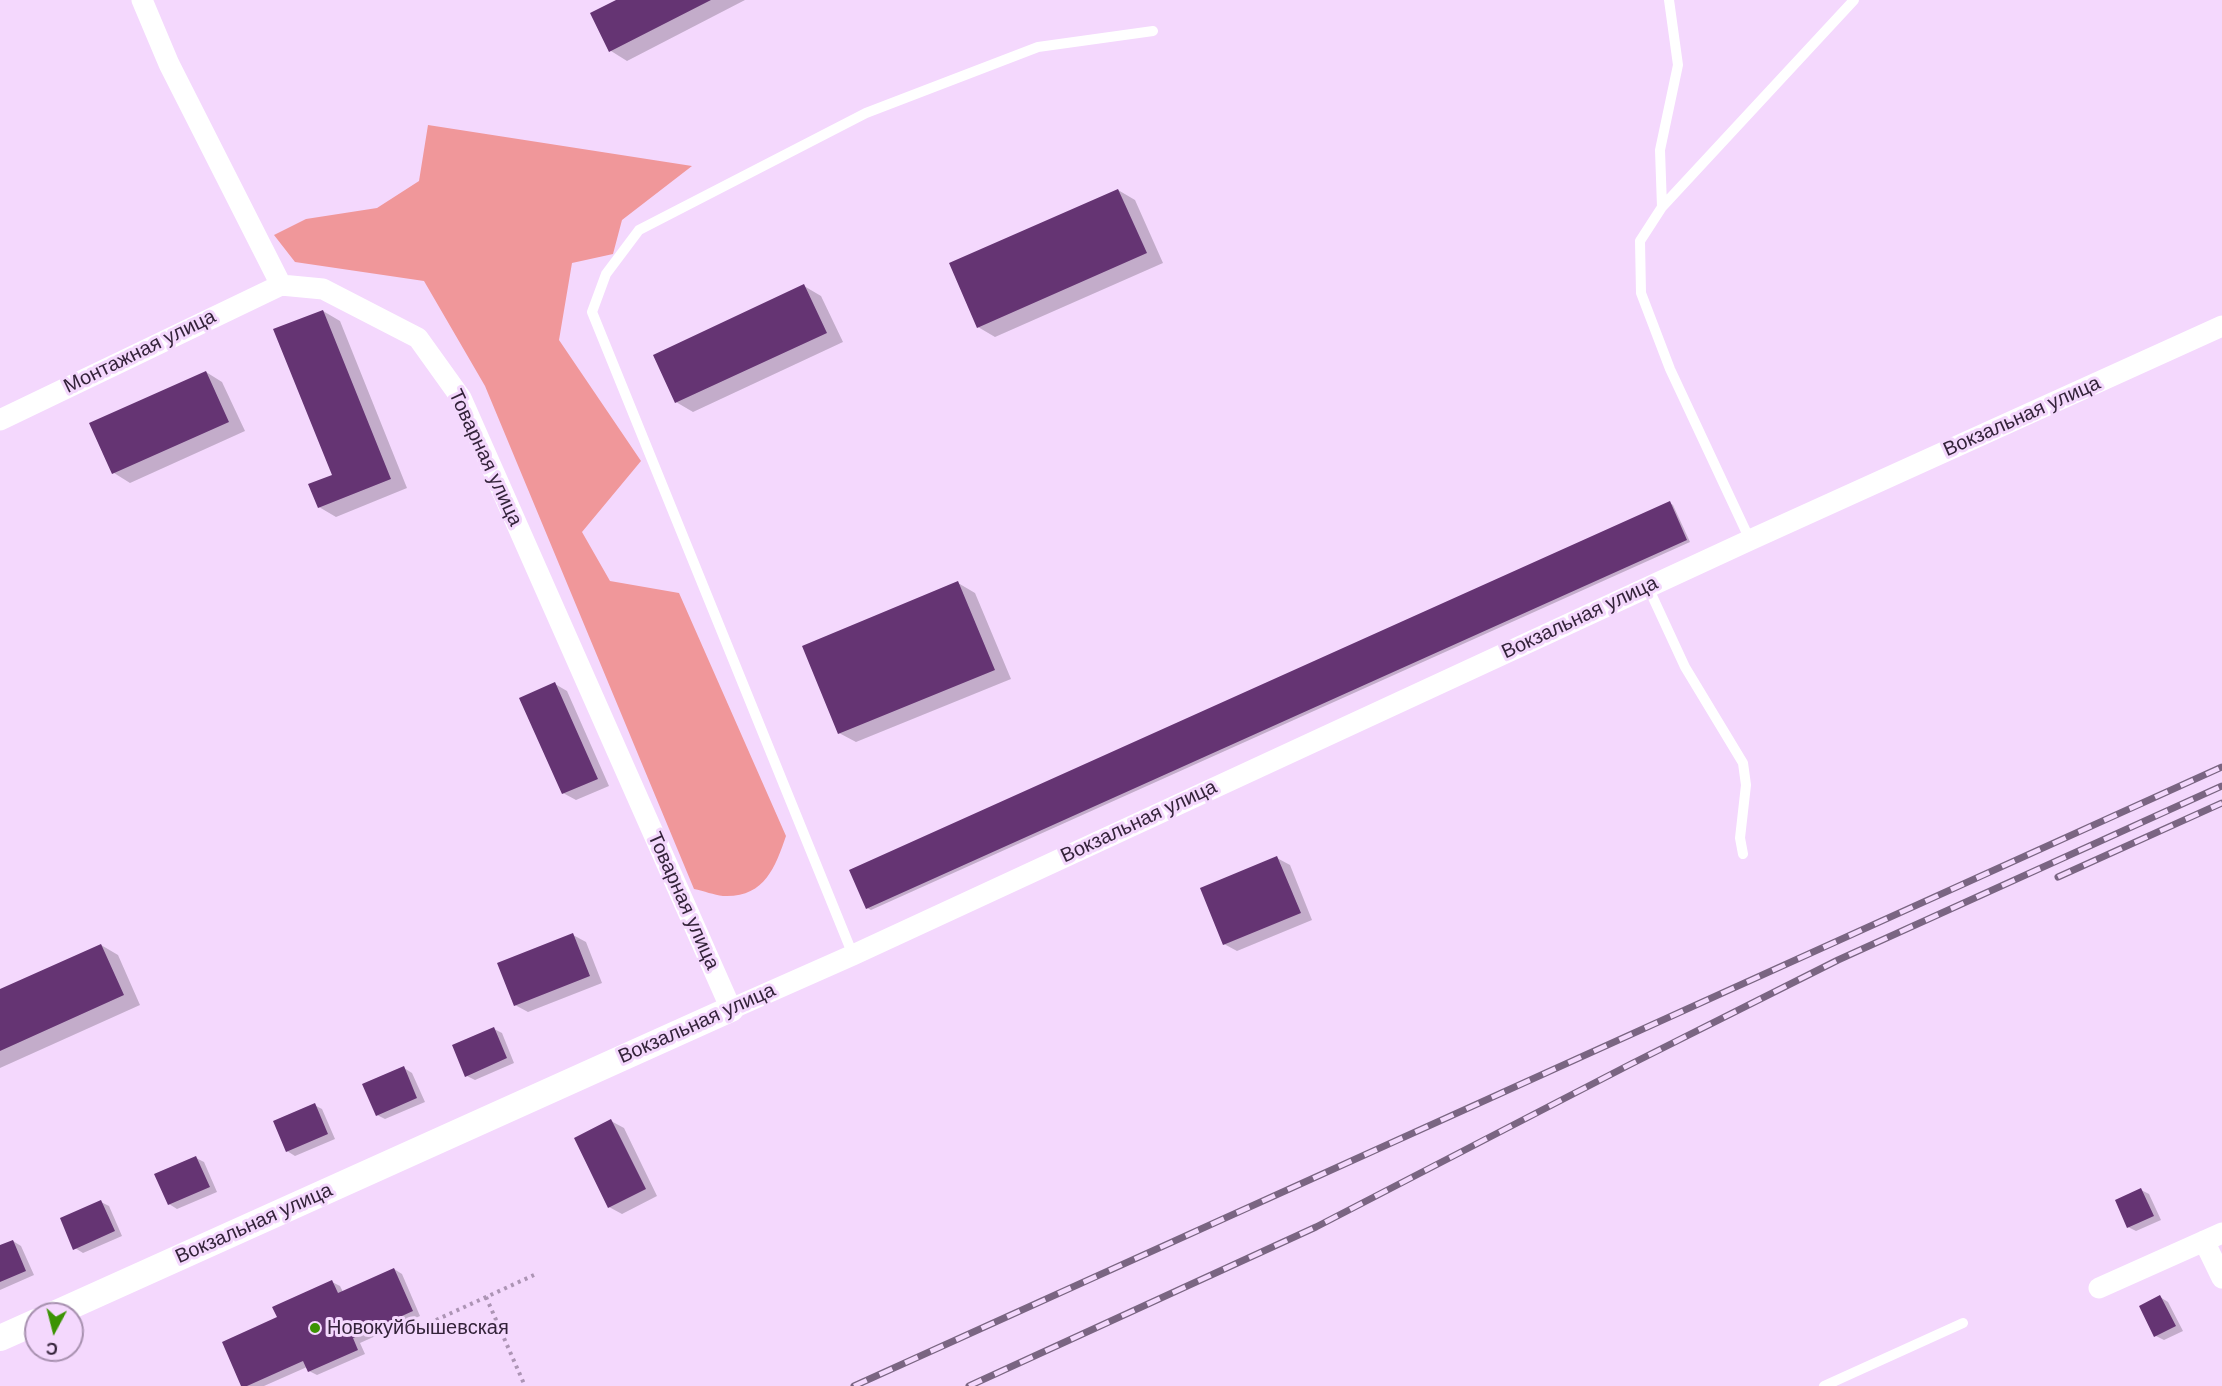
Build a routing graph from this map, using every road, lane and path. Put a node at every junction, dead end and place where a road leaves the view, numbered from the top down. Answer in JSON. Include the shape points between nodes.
{"nodes":[{"id":1,"x":142,"y":0,"type":"edge"},
{"id":2,"x":1669,"y":0,"type":"edge"},
{"id":3,"x":1854,"y":0,"type":"edge"},
{"id":4,"x":1153,"y":32,"type":"dead end"},
{"id":5,"x":1662,"y":207,"type":"junction"},
{"id":6,"x":281,"y":285,"type":"junction"},
{"id":7,"x":2222,"y":326,"type":"edge"},
{"id":8,"x":0,"y":420,"type":"edge"},
{"id":9,"x":1750,"y":540,"type":"junction"},
{"id":10,"x":1648,"y":587,"type":"junction"},
{"id":11,"x":1743,"y":854,"type":"dead end"},
{"id":12,"x":853,"y":955,"type":"junction"},
{"id":13,"x":731,"y":1008,"type":"junction"},
{"id":14,"x":2213,"y":1237,"type":"edge"},
{"id":15,"x":534,"y":1275,"type":"dead end"},
{"id":16,"x":2222,"y":1278,"type":"edge"},
{"id":17,"x":2100,"y":1288,"type":"dead end"},
{"id":18,"x":486,"y":1297,"type":"junction"},
{"id":19,"x":81,"y":1302,"type":"edge"},
{"id":20,"x":436,"y":1320,"type":"dead end"},
{"id":21,"x":1963,"y":1323,"type":"dead end"},
{"id":22,"x":24,"y":1327,"type":"edge"},
{"id":23,"x":0,"y":1338,"type":"edge"},
{"id":24,"x":525,"y":1386,"type":"edge"},
{"id":25,"x":1824,"y":1386,"type":"edge"}],
"edges":[{"from":1,"to":6,"type":"street","via":[[168,64]]},
{"from":2,"to":5,"type":"lane","via":[[1678,65],[1660,150]]},
{"from":3,"to":5,"type":"lane"},
{"from":4,"to":12,"type":"lane","via":[[1038,47],[866,113],[639,230],[606,274],[592,312]]},
{"from":5,"to":9,"type":"lane","via":[[1640,241],[1641,293],[1670,369]]},
{"from":6,"to":8,"type":"street","name":"Монтажная улица"},
{"from":6,"to":13,"type":"street","name":"Товарная улица","via":[[323,290],[418,338],[461,398]]},
{"from":7,"to":9,"type":"street","name":"Вокзальная улица"},
{"from":9,"to":10,"type":"street","name":"Вокзальная улица"},
{"from":10,"to":11,"type":"lane","via":[[1685,667],[1743,763]]},
{"from":10,"to":12,"type":"street","name":"Вокзальная улица"},
{"from":12,"to":13,"type":"street","name":"Вокзальная улица"},
{"from":13,"to":19,"type":"street","name":"Вокзальная улица"},
{"from":14,"to":16,"type":"street"},
{"from":14,"to":17,"type":"street"},
{"from":15,"to":18,"type":"path"},
{"from":18,"to":20,"type":"path"},
{"from":18,"to":24,"type":"path"},
{"from":21,"to":25,"type":"lane"},
{"from":22,"to":23,"type":"street"}]}
